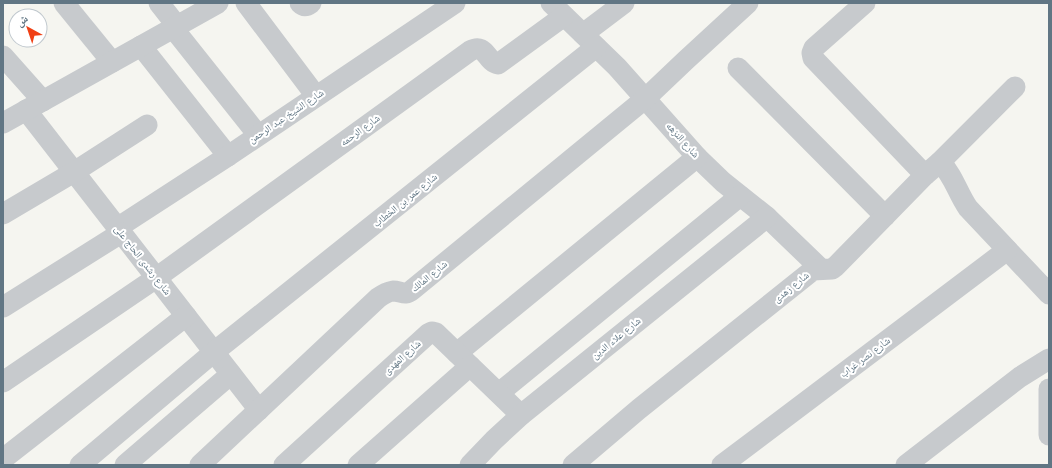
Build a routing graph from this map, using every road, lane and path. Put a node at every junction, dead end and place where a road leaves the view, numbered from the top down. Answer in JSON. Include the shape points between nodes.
{"nodes":[{"id":1,"x":64,"y":3,"type":"edge"},
{"id":2,"x":159,"y":3,"type":"edge"},
{"id":3,"x":218,"y":3,"type":"edge"},
{"id":4,"x":246,"y":3,"type":"edge"},
{"id":5,"x":300,"y":3,"type":"edge"},
{"id":6,"x":311,"y":3,"type":"edge"},
{"id":7,"x":455,"y":3,"type":"edge"},
{"id":8,"x":624,"y":3,"type":"edge"},
{"id":9,"x":748,"y":3,"type":"edge"},
{"id":10,"x":865,"y":3,"type":"edge"},
{"id":11,"x":554,"y":6,"type":"edge"},
{"id":12,"x":175,"y":27,"type":"junction"},
{"id":13,"x":589,"y":41,"type":"junction"},
{"id":14,"x":141,"y":46,"type":"junction"},
{"id":15,"x":3,"y":56,"type":"edge"},
{"id":16,"x":112,"y":62,"type":"junction"},
{"id":17,"x":738,"y":68,"type":"dead end"},
{"id":18,"x":1015,"y":87,"type":"dead end"},
{"id":19,"x":316,"y":96,"type":"junction"},
{"id":20,"x":646,"y":98,"type":"junction"},
{"id":21,"x":34,"y":106,"type":"junction"},
{"id":22,"x":3,"y":123,"type":"edge"},
{"id":23,"x":147,"y":125,"type":"dead end"},
{"id":24,"x":258,"y":135,"type":"junction"},
{"id":25,"x":228,"y":156,"type":"junction"},
{"id":26,"x":697,"y":157,"type":"junction"},
{"id":27,"x":933,"y":169,"type":"junction"},
{"id":28,"x":74,"y":172,"type":"junction"},
{"id":29,"x":740,"y":196,"type":"junction"},
{"id":30,"x":3,"y":214,"type":"edge"},
{"id":31,"x":885,"y":216,"type":"junction"},
{"id":32,"x":767,"y":217,"type":"junction"},
{"id":33,"x":119,"y":230,"type":"junction"},
{"id":34,"x":1007,"y":250,"type":"junction"},
{"id":35,"x":821,"y":269,"type":"junction"},
{"id":36,"x":156,"y":278,"type":"junction"},
{"id":37,"x":1049,"y":294,"type":"edge"},
{"id":38,"x":3,"y":307,"type":"edge"},
{"id":39,"x":186,"y":316,"type":"junction"},
{"id":40,"x":214,"y":352,"type":"junction"},
{"id":41,"x":464,"y":359,"type":"junction"},
{"id":42,"x":1049,"y":359,"type":"edge"},
{"id":43,"x":231,"y":374,"type":"junction"},
{"id":44,"x":3,"y":382,"type":"edge"},
{"id":45,"x":1049,"y":389,"type":"edge"},
{"id":46,"x":499,"y":392,"type":"junction"},
{"id":47,"x":259,"y":410,"type":"junction"},
{"id":48,"x":521,"y":415,"type":"junction"},
{"id":49,"x":1049,"y":435,"type":"edge"},
{"id":50,"x":3,"y":459,"type":"edge"},
{"id":51,"x":80,"y":465,"type":"edge"},
{"id":52,"x":125,"y":465,"type":"edge"},
{"id":53,"x":200,"y":465,"type":"edge"},
{"id":54,"x":284,"y":465,"type":"edge"},
{"id":55,"x":358,"y":465,"type":"edge"},
{"id":56,"x":470,"y":465,"type":"edge"},
{"id":57,"x":573,"y":465,"type":"edge"},
{"id":58,"x":722,"y":465,"type":"edge"},
{"id":59,"x":906,"y":465,"type":"edge"}],
"edges":[{"from":1,"to":16,"type":"street"},
{"from":2,"to":12,"type":"street"},
{"from":3,"to":12,"type":"street"},
{"from":4,"to":19,"type":"street"},
{"from":5,"to":6,"type":"street","via":[[302,6]]},
{"from":7,"to":19,"type":"street","name":"شارع الشيخ عبد الرحمن"},
{"from":8,"to":13,"type":"street","name":"شارع عمر بن الخطاب"},
{"from":9,"to":20,"type":"street","name":"شارع المالك"},
{"from":10,"to":27,"type":"street","via":[[814,48],[814,58]]},
{"from":11,"to":13,"type":"street","name":"شارع النزهه"},
{"from":11,"to":36,"type":"street","name":"شارع الرحمه","via":[[498,64],[481,49],[470,51]]},
{"from":12,"to":14,"type":"street"},
{"from":12,"to":24,"type":"street"},
{"from":13,"to":20,"type":"street","name":"شارع النزهه"},
{"from":13,"to":40,"type":"street","name":"شارع عمر بن الخطاب"},
{"from":14,"to":16,"type":"street"},
{"from":14,"to":25,"type":"street"},
{"from":15,"to":21,"type":"street","name":"شارع رشدى الحاج على"},
{"from":16,"to":21,"type":"street"},
{"from":17,"to":31,"type":"street"},
{"from":18,"to":27,"type":"street","name":"شارع زهدى"},
{"from":19,"to":24,"type":"street","name":"شارع الشيخ عبد الرحمن"},
{"from":20,"to":26,"type":"street","name":"شارع النزهه"},
{"from":20,"to":47,"type":"street","name":"شارع المالك","via":[[409,293],[394,291],[378,298]]},
{"from":21,"to":22,"type":"street"},
{"from":21,"to":28,"type":"street","name":"شارع رشدى الحاج على"},
{"from":23,"to":28,"type":"street"},
{"from":24,"to":25,"type":"street","name":"شارع الشيخ عبد الرحمن"},
{"from":25,"to":33,"type":"street","name":"شارع الشيخ عبد الرحمن"},
{"from":26,"to":29,"type":"street","name":"شارع النزهه"},
{"from":26,"to":41,"type":"street"},
{"from":27,"to":31,"type":"street","name":"شارع زهدى"},
{"from":27,"to":34,"type":"street","via":[[952,176],[968,208]]},
{"from":28,"to":30,"type":"street"},
{"from":28,"to":33,"type":"street","name":"شارع رشدى الحاج على"},
{"from":29,"to":32,"type":"street","name":"شارع النزهه"},
{"from":29,"to":46,"type":"street"},
{"from":31,"to":35,"type":"street","name":"شارع زهدى","via":[[836,266],[832,269]]},
{"from":32,"to":35,"type":"street","name":"شارع النزهه"},
{"from":32,"to":48,"type":"street","name":"شارع علاء الدين"},
{"from":33,"to":36,"type":"street","name":"شارع رشدى الحاج على"},
{"from":33,"to":38,"type":"street","name":"شارع الشيخ عبد الرحمن"},
{"from":34,"to":37,"type":"street"},
{"from":34,"to":58,"type":"street","name":"شارع نصر غراب"},
{"from":35,"to":57,"type":"street","name":"شارع زهدى","via":[[813,270],[639,408]]},
{"from":36,"to":39,"type":"street","name":"شارع رشدى الحاج على"},
{"from":36,"to":44,"type":"street"},
{"from":39,"to":40,"type":"street","name":"شارع رشدى الحاج على"},
{"from":39,"to":50,"type":"street"},
{"from":40,"to":43,"type":"street","name":"شارع رشدى الحاج على"},
{"from":40,"to":51,"type":"street","name":"شارع عمر بن الخطاب"},
{"from":41,"to":46,"type":"street","name":"شارع المهدى"},
{"from":41,"to":54,"type":"street","name":"شارع المهدى","via":[[436,333],[428,334]]},
{"from":41,"to":55,"type":"street"},
{"from":42,"to":59,"type":"street","via":[[1020,377]]},
{"from":43,"to":47,"type":"street","name":"شارع رشدى الحاج على"},
{"from":43,"to":52,"type":"street"},
{"from":45,"to":49,"type":"street"},
{"from":46,"to":48,"type":"street","name":"شارع المهدى"},
{"from":47,"to":53,"type":"street","name":"شارع المالك"},
{"from":48,"to":56,"type":"street","name":"شارع علاء الدين"}]}
